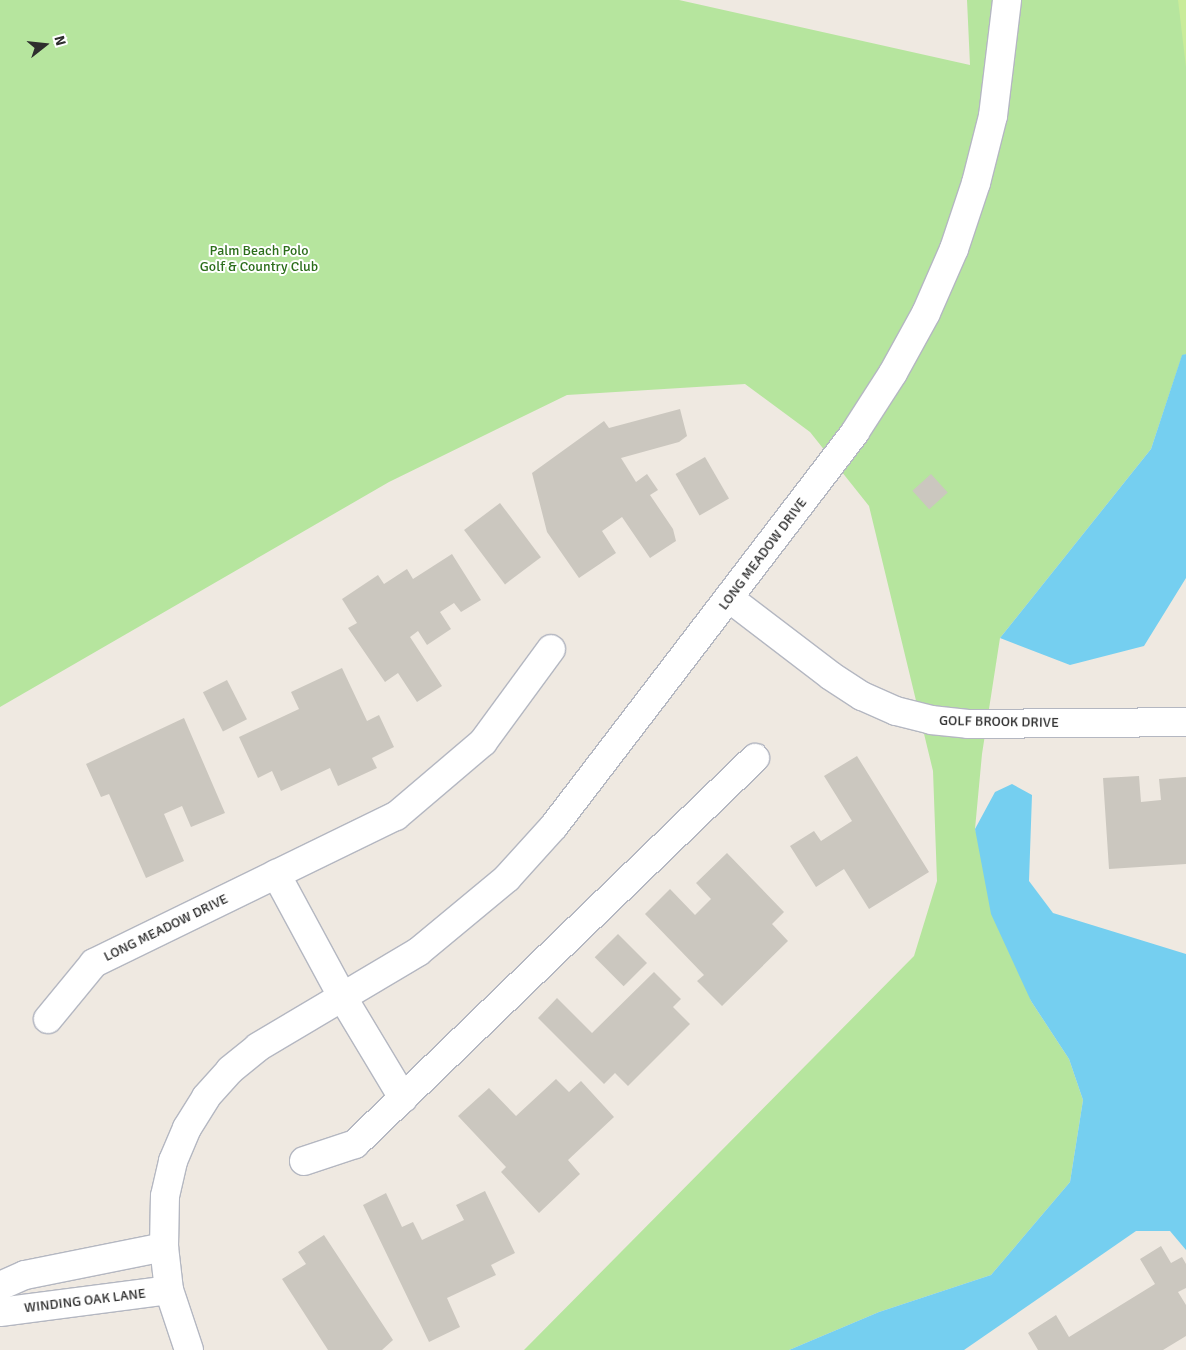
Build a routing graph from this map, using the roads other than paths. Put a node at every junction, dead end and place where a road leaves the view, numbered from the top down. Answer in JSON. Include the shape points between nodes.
{"nodes":[{"id":1,"x":1008,"y":0,"type":"edge"},
{"id":2,"x":729,"y":598,"type":"junction"},
{"id":3,"x":550,"y":649,"type":"dead end"},
{"id":4,"x":1186,"y":722,"type":"edge"},
{"id":5,"x":755,"y":758,"type":"dead end"},
{"id":6,"x":276,"y":874,"type":"junction"},
{"id":7,"x":343,"y":998,"type":"junction"},
{"id":8,"x":48,"y":1019,"type":"dead end"},
{"id":9,"x":403,"y":1098,"type":"junction"},
{"id":10,"x":304,"y":1161,"type":"dead end"},
{"id":11,"x":164,"y":1248,"type":"junction"},
{"id":12,"x":0,"y":1286,"type":"edge"},
{"id":13,"x":169,"y":1290,"type":"junction"},
{"id":14,"x":0,"y":1312,"type":"edge"},
{"id":15,"x":189,"y":1350,"type":"edge"}],
"edges":[{"from":1,"to":2,"type":"street","name":"LONG MEADOW DRIVE","via":[[993,116],[976,183],[954,249],[926,313],[893,374],[855,432]]},
{"from":2,"to":4,"type":"street","name":"GOLF BROOK DRIVE","via":[[831,676],[862,696],[896,711],[931,720],[968,724]]},
{"from":2,"to":7,"type":"street","name":"LONG MEADOW DRIVE","via":[[554,826],[507,878],[418,952]]},
{"from":3,"to":6,"type":"street","name":"LONG MEADOW DRIVE","via":[[484,742],[396,816]]},
{"from":5,"to":9,"type":"street"},
{"from":6,"to":7,"type":"street"},
{"from":6,"to":8,"type":"street","name":"LONG MEADOW DRIVE","via":[[94,963]]},
{"from":7,"to":9,"type":"street"},
{"from":7,"to":11,"type":"street","name":"LONG MEADOW DRIVE","via":[[258,1047],[230,1070],[206,1097],[187,1128],[173,1161],[165,1196]]},
{"from":9,"to":10,"type":"street","via":[[355,1144]]},
{"from":11,"to":12,"type":"street","via":[[25,1276]]},
{"from":11,"to":13,"type":"street","name":"LONG MEADOW DRIVE"},
{"from":13,"to":14,"type":"street","name":"WINDING OAK LANE"},
{"from":13,"to":15,"type":"street","name":"LONG MEADOW DRIVE"}]}
